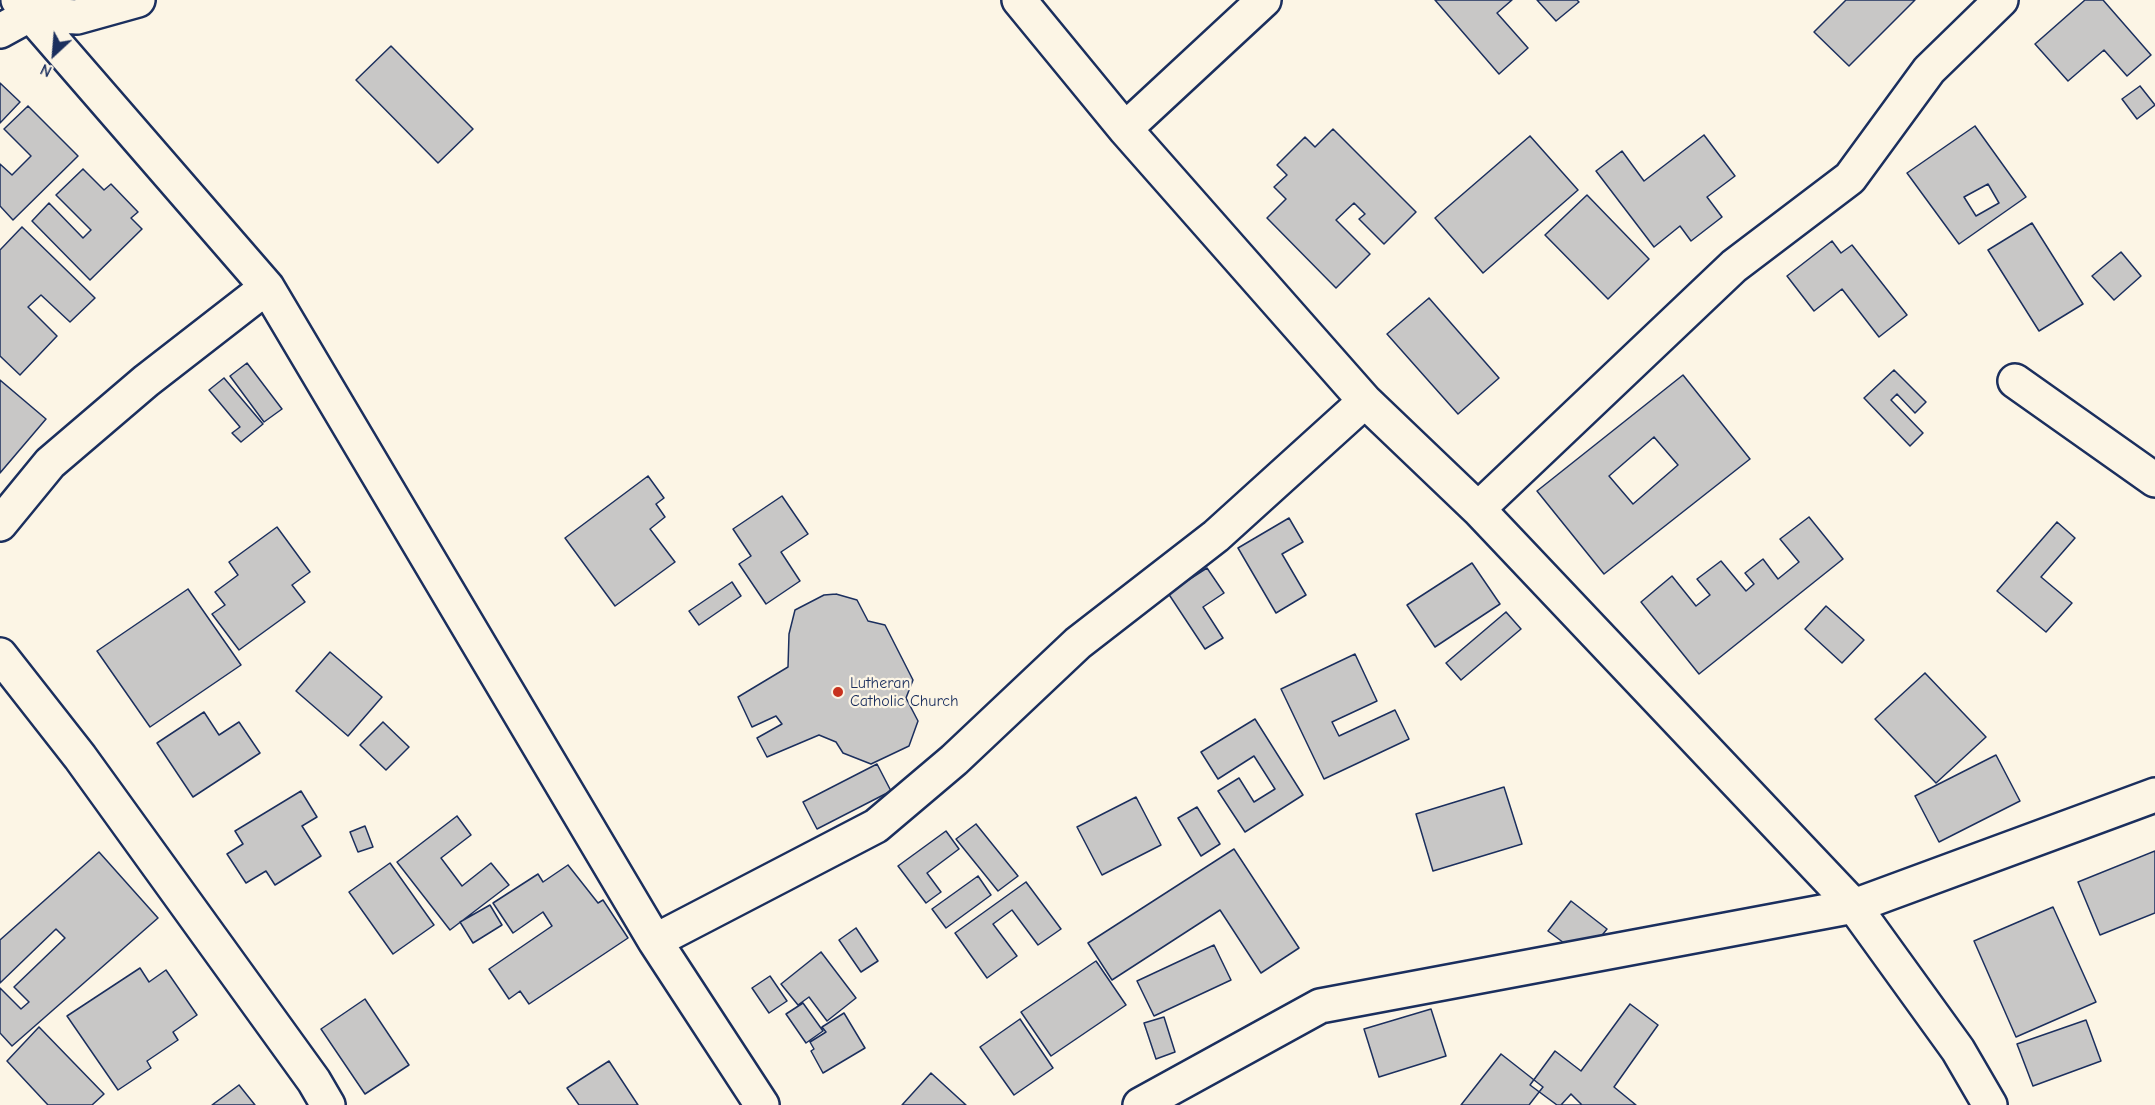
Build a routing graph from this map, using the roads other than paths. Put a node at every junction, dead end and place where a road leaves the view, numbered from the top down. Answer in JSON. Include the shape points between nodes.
{"nodes":[{"id":1,"x":138,"y":0,"type":"edge"},
{"id":2,"x":1017,"y":0,"type":"edge"},
{"id":3,"x":1264,"y":0,"type":"edge"},
{"id":4,"x":2001,"y":0,"type":"edge"},
{"id":5,"x":25,"y":7,"type":"edge"},
{"id":6,"x":0,"y":31,"type":"edge"},
{"id":7,"x":1125,"y":129,"type":"junction"},
{"id":8,"x":267,"y":287,"type":"junction"},
{"id":9,"x":2014,"y":381,"type":"dead end"},
{"id":10,"x":1365,"y":401,"type":"junction"},
{"id":11,"x":2155,"y":480,"type":"edge"},
{"id":12,"x":1478,"y":509,"type":"junction"},
{"id":13,"x":0,"y":524,"type":"edge"},
{"id":14,"x":0,"y":655,"type":"edge"},
{"id":15,"x":2155,"y":795,"type":"edge"},
{"id":16,"x":1854,"y":906,"type":"junction"},
{"id":17,"x":655,"y":941,"type":"junction"},
{"id":18,"x":328,"y":1105,"type":"edge"},
{"id":19,"x":762,"y":1105,"type":"edge"},
{"id":20,"x":1140,"y":1105,"type":"edge"},
{"id":21,"x":1990,"y":1105,"type":"edge"}],
"edges":[{"from":1,"to":5,"type":"street","via":[[77,17]]},
{"from":2,"to":7,"type":"street"},
{"from":3,"to":7,"type":"street"},
{"from":4,"to":12,"type":"street","via":[[1929,70],[1850,178],[1734,267]]},
{"from":5,"to":6,"type":"street"},
{"from":5,"to":8,"type":"street"},
{"from":7,"to":10,"type":"street"},
{"from":8,"to":13,"type":"street","via":[[146,381],[50,463]]},
{"from":8,"to":17,"type":"street"},
{"from":9,"to":11,"type":"street"},
{"from":10,"to":12,"type":"street"},
{"from":10,"to":17,"type":"street","via":[[1216,536],[1078,643],[954,760],[876,826]]},
{"from":12,"to":16,"type":"street"},
{"from":14,"to":18,"type":"street","via":[[87,766]]},
{"from":15,"to":16,"type":"street"},
{"from":16,"to":20,"type":"street","via":[[1320,1006]]},
{"from":16,"to":21,"type":"street","via":[[1958,1050]]},
{"from":17,"to":19,"type":"street"}]}
